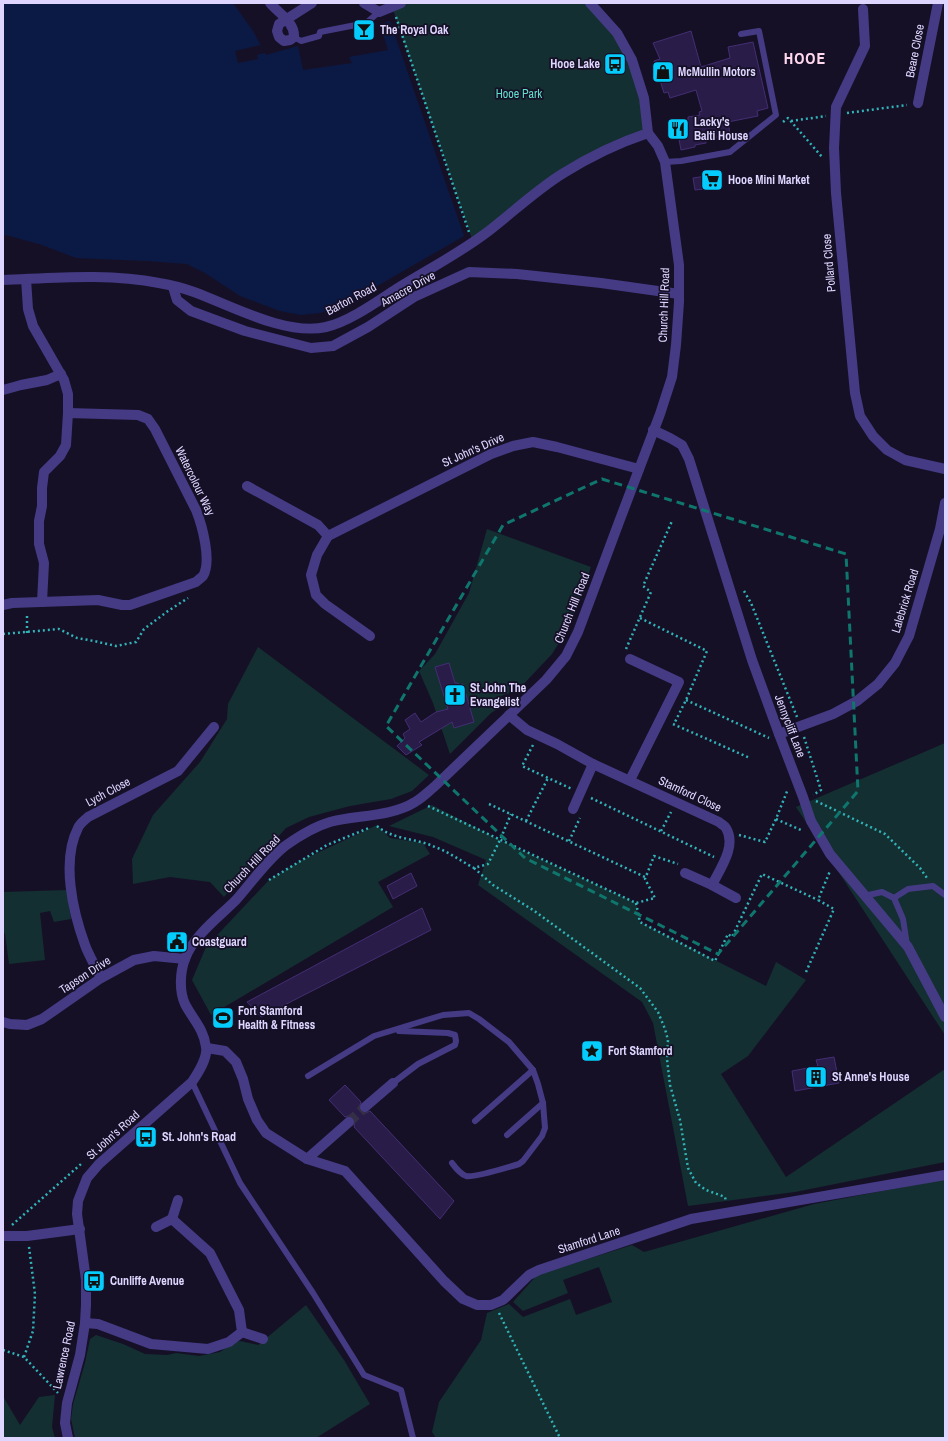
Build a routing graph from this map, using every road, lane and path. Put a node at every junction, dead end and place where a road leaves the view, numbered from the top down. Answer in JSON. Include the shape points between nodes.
{"nodes":[{"id":1,"x":270,"y":3,"type":"edge"},
{"id":2,"x":312,"y":3,"type":"edge"},
{"id":3,"x":364,"y":3,"type":"edge"},
{"id":4,"x":590,"y":3,"type":"edge"},
{"id":5,"x":938,"y":3,"type":"edge"},
{"id":6,"x":397,"y":5,"type":"edge"},
{"id":7,"x":863,"y":8,"type":"dead end"},
{"id":8,"x":378,"y":12,"type":"junction"},
{"id":9,"x":287,"y":20,"type":"junction"},
{"id":10,"x":741,"y":34,"type":"dead end"},
{"id":11,"x":294,"y":37,"type":"junction"},
{"id":12,"x":918,"y":103,"type":"joint"},
{"id":13,"x":836,"y":115,"type":"junction"},
{"id":14,"x":791,"y":122,"type":"junction"},
{"id":15,"x":782,"y":123,"type":"dead end"},
{"id":16,"x":648,"y":133,"type":"junction"},
{"id":17,"x":665,"y":162,"type":"junction"},
{"id":18,"x":835,"y":172,"type":"junction"},
{"id":19,"x":473,"y":242,"type":"junction"},
{"id":20,"x":26,"y":279,"type":"junction"},
{"id":21,"x":3,"y":280,"type":"edge"},
{"id":22,"x":173,"y":287,"type":"junction"},
{"id":23,"x":679,"y":294,"type":"junction"},
{"id":24,"x":61,"y":374,"type":"junction"},
{"id":25,"x":3,"y":390,"type":"edge"},
{"id":26,"x":68,"y":414,"type":"junction"},
{"id":27,"x":653,"y":430,"type":"junction"},
{"id":28,"x":639,"y":469,"type":"junction"},
{"id":29,"x":945,"y":469,"type":"edge"},
{"id":30,"x":247,"y":486,"type":"dead end"},
{"id":31,"x":945,"y":503,"type":"edge"},
{"id":32,"x":672,"y":521,"type":"dead end"},
{"id":33,"x":328,"y":536,"type":"junction"},
{"id":34,"x":196,"y":582,"type":"junction"},
{"id":35,"x":740,"y":585,"type":"dead end"},
{"id":36,"x":27,"y":602,"type":"junction"},
{"id":37,"x":42,"y":602,"type":"junction"},
{"id":38,"x":3,"y":605,"type":"edge"},
{"id":39,"x":640,"y":618,"type":"junction"},
{"id":40,"x":27,"y":633,"type":"junction"},
{"id":41,"x":3,"y":634,"type":"edge"},
{"id":42,"x":370,"y":636,"type":"dead end"},
{"id":43,"x":630,"y":659,"type":"joint"},
{"id":44,"x":686,"y":700,"type":"junction"},
{"id":45,"x":509,"y":715,"type":"junction"},
{"id":46,"x":662,"y":719,"type":"junction"},
{"id":47,"x":674,"y":724,"type":"junction"},
{"id":48,"x":801,"y":726,"type":"junction"},
{"id":49,"x":214,"y":727,"type":"dead end"},
{"id":50,"x":778,"y":734,"type":"junction"},
{"id":51,"x":537,"y":735,"type":"junction"},
{"id":52,"x":782,"y":744,"type":"junction"},
{"id":53,"x":750,"y":758,"type":"dead end"},
{"id":54,"x":593,"y":764,"type":"junction"},
{"id":55,"x":794,"y":773,"type":"junction"},
{"id":56,"x":548,"y":778,"type":"junction"},
{"id":57,"x":630,"y":780,"type":"junction"},
{"id":58,"x":580,"y":793,"type":"junction"},
{"id":59,"x":417,"y":801,"type":"junction"},
{"id":60,"x":676,"y":802,"type":"junction"},
{"id":61,"x":489,"y":804,"type":"dead end"},
{"id":62,"x":573,"y":808,"type":"dead end"},
{"id":63,"x":393,"y":811,"type":"junction"},
{"id":64,"x":511,"y":814,"type":"junction"},
{"id":65,"x":776,"y":819,"type":"junction"},
{"id":66,"x":526,"y":821,"type":"junction"},
{"id":67,"x":377,"y":825,"type":"junction"},
{"id":68,"x":661,"y":831,"type":"junction"},
{"id":69,"x":727,"y":831,"type":"junction"},
{"id":70,"x":804,"y":831,"type":"dead end"},
{"id":71,"x":500,"y":840,"type":"junction"},
{"id":72,"x":723,"y":861,"type":"junction"},
{"id":73,"x":474,"y":868,"type":"junction"},
{"id":74,"x":832,"y":868,"type":"dead end"},
{"id":75,"x":685,"y":873,"type":"joint"},
{"id":76,"x":646,"y":876,"type":"junction"},
{"id":77,"x":253,"y":879,"type":"junction"},
{"id":78,"x":712,"y":885,"type":"junction"},
{"id":79,"x":933,"y":886,"type":"junction"},
{"id":80,"x":945,"y":895,"type":"edge"},
{"id":81,"x":864,"y":896,"type":"junction"},
{"id":82,"x":736,"y":898,"type":"dead end"},
{"id":83,"x":894,"y":898,"type":"junction"},
{"id":84,"x":818,"y":900,"type":"junction"},
{"id":85,"x":636,"y":903,"type":"junction"},
{"id":86,"x":908,"y":947,"type":"junction"},
{"id":87,"x":185,"y":959,"type":"junction"},
{"id":88,"x":806,"y":972,"type":"dead end"},
{"id":89,"x":101,"y":978,"type":"junction"},
{"id":90,"x":945,"y":1017,"type":"edge"},
{"id":91,"x":3,"y":1022,"type":"edge"},
{"id":92,"x":393,"y":1030,"type":"junction"},
{"id":93,"x":207,"y":1048,"type":"junction"},
{"id":94,"x":533,"y":1070,"type":"junction"},
{"id":95,"x":308,"y":1076,"type":"dead end"},
{"id":96,"x":192,"y":1082,"type":"junction"},
{"id":97,"x":393,"y":1083,"type":"joint"},
{"id":98,"x":543,"y":1103,"type":"junction"},
{"id":99,"x":365,"y":1106,"type":"tunnel mouth"},
{"id":100,"x":475,"y":1121,"type":"dead end"},
{"id":101,"x":349,"y":1122,"type":"tunnel mouth"},
{"id":102,"x":507,"y":1135,"type":"dead end"},
{"id":103,"x":307,"y":1159,"type":"junction"},
{"id":104,"x":452,"y":1163,"type":"dead end"},
{"id":105,"x":92,"y":1172,"type":"junction"},
{"id":106,"x":945,"y":1175,"type":"edge"},
{"id":107,"x":725,"y":1197,"type":"dead end"},
{"id":108,"x":178,"y":1200,"type":"dead end"},
{"id":109,"x":172,"y":1219,"type":"junction"},
{"id":110,"x":156,"y":1227,"type":"dead end"},
{"id":111,"x":80,"y":1230,"type":"junction"},
{"id":112,"x":5,"y":1232,"type":"edge"},
{"id":113,"x":27,"y":1236,"type":"junction"},
{"id":114,"x":494,"y":1304,"type":"junction"},
{"id":115,"x":85,"y":1323,"type":"junction"},
{"id":116,"x":242,"y":1332,"type":"junction"},
{"id":117,"x":263,"y":1339,"type":"dead end"},
{"id":118,"x":3,"y":1350,"type":"edge"},
{"id":119,"x":24,"y":1357,"type":"junction"},
{"id":120,"x":67,"y":1402,"type":"junction"},
{"id":121,"x":68,"y":1438,"type":"edge"},
{"id":122,"x":413,"y":1438,"type":"edge"},
{"id":123,"x":560,"y":1438,"type":"edge"}],
"edges":[{"from":1,"to":9,"type":"street"},
{"from":2,"to":9,"type":"street"},
{"from":3,"to":8,"type":"street"},
{"from":4,"to":16,"type":"street","via":[[617,33],[632,60],[644,98]]},
{"from":5,"to":12,"type":"street","name":"Beare Close"},
{"from":6,"to":8,"type":"street"},
{"from":6,"to":19,"type":"path"},
{"from":7,"to":13,"type":"street","name":"Pollard Close","via":[[865,46],[836,107]]},
{"from":8,"to":11,"type":"lane","via":[[366,23],[320,32],[319,36],[301,41]]},
{"from":9,"to":11,"type":"street","via":[[292,25]]},
{"from":9,"to":11,"type":"street","via":[[279,24],[279,37],[284,41]]},
{"from":10,"to":17,"type":"lane","via":[[759,30],[776,115],[730,152]]},
{"from":12,"to":13,"type":"path"},
{"from":13,"to":14,"type":"path"},
{"from":13,"to":18,"type":"street","name":"Pollard Close"},
{"from":14,"to":15,"type":"path","via":[[788,118]]},
{"from":14,"to":18,"type":"path"},
{"from":16,"to":17,"type":"street","name":"Church Hill Road","via":[[658,146]]},
{"from":16,"to":19,"type":"street","name":"Barton Road","via":[[598,153],[561,175]]},
{"from":17,"to":23,"type":"street","name":"Church Hill Road","via":[[679,265]]},
{"from":18,"to":29,"type":"street","name":"Pollard Close","via":[[855,393],[860,416],[873,436],[887,450],[905,460]]},
{"from":19,"to":22,"type":"street","name":"Barton Road","via":[[357,313],[325,328],[288,326],[192,291]]},
{"from":20,"to":21,"type":"street","name":"Barton Road"},
{"from":20,"to":22,"type":"street","name":"Barton Road","via":[[106,276]]},
{"from":20,"to":24,"type":"street","via":[[28,309],[33,326]]},
{"from":22,"to":23,"type":"street","name":"Amacre Drive","via":[[176,300],[191,311],[245,331],[311,348],[333,346],[414,297],[469,272],[517,274]]},
{"from":23,"to":27,"type":"street","name":"Church Hill Road","via":[[672,377]]},
{"from":24,"to":25,"type":"street","via":[[47,380]]},
{"from":24,"to":26,"type":"street","via":[[68,394]]},
{"from":26,"to":34,"type":"street","name":"Watercolour Way","via":[[138,415],[148,419],[201,523],[206,566],[203,577]]},
{"from":26,"to":37,"type":"street","via":[[66,445],[60,456],[44,472],[39,544],[44,563]]},
{"from":27,"to":28,"type":"street","name":"Church Hill Road"},
{"from":27,"to":50,"type":"street","name":"Jennycliff Lane","via":[[682,445],[689,460]]},
{"from":28,"to":33,"type":"street","name":"St John's Drive","via":[[533,442],[513,446],[491,454]]},
{"from":28,"to":45,"type":"street","name":"Church Hill Road","via":[[566,656],[546,680]]},
{"from":30,"to":33,"type":"street","via":[[318,525]]},
{"from":31,"to":48,"type":"street","name":"Lalebrick Road","via":[[910,636],[895,663],[878,684],[857,702]]},
{"from":32,"to":39,"type":"path","via":[[643,586],[651,592]]},
{"from":33,"to":42,"type":"street","via":[[317,555],[311,575],[316,595]]},
{"from":34,"to":37,"type":"street","via":[[130,605],[98,600]]},
{"from":34,"to":40,"type":"path","via":[[192,596],[168,610],[144,629],[136,642],[116,646],[77,638],[60,630]]},
{"from":35,"to":48,"type":"path","via":[[751,604]]},
{"from":36,"to":37,"type":"street"},
{"from":36,"to":38,"type":"street"},
{"from":36,"to":40,"type":"path"},
{"from":39,"to":43,"type":"path","via":[[623,657]]},
{"from":39,"to":44,"type":"path","via":[[707,651]]},
{"from":40,"to":41,"type":"path"},
{"from":43,"to":46,"type":"street","via":[[679,682]]},
{"from":44,"to":47,"type":"path"},
{"from":44,"to":52,"type":"path"},
{"from":45,"to":51,"type":"street","name":"Stamford Close"},
{"from":45,"to":59,"type":"street","name":"Church Hill Road"},
{"from":46,"to":47,"type":"path"},
{"from":46,"to":57,"type":"street"},
{"from":47,"to":53,"type":"path"},
{"from":48,"to":50,"type":"street","name":"Lalebrick Road"},
{"from":48,"to":79,"type":"path","via":[[820,790],[811,796],[885,834],[920,868]]},
{"from":49,"to":89,"type":"street","name":"Lych Close","via":[[178,771],[88,816],[79,826],[72,842],[69,868],[74,907],[85,946]]},
{"from":50,"to":52,"type":"street","name":"Jennycliff Lane"},
{"from":51,"to":54,"type":"street","name":"Stamford Close"},
{"from":51,"to":56,"type":"path","via":[[522,766]]},
{"from":52,"to":55,"type":"street","name":"Jennycliff Lane"},
{"from":54,"to":57,"type":"street","name":"Stamford Close"},
{"from":54,"to":58,"type":"street"},
{"from":55,"to":65,"type":"path"},
{"from":55,"to":81,"type":"street","name":"Jennycliff Lane","via":[[811,821],[830,854]]},
{"from":56,"to":58,"type":"path"},
{"from":56,"to":66,"type":"path"},
{"from":57,"to":60,"type":"street","name":"Stamford Close"},
{"from":58,"to":62,"type":"street"},
{"from":58,"to":68,"type":"path"},
{"from":59,"to":63,"type":"street","name":"Church Hill Road"},
{"from":59,"to":71,"type":"path"},
{"from":60,"to":68,"type":"path"},
{"from":60,"to":69,"type":"street","name":"Stamford Close","via":[[719,822]]},
{"from":61,"to":64,"type":"path"},
{"from":63,"to":67,"type":"path"},
{"from":63,"to":77,"type":"street","name":"Church Hill Road","via":[[330,822],[304,833],[283,848]]},
{"from":64,"to":66,"type":"path"},
{"from":64,"to":71,"type":"path"},
{"from":65,"to":69,"type":"path","via":[[765,842]]},
{"from":65,"to":70,"type":"path"},
{"from":66,"to":76,"type":"path"},
{"from":67,"to":73,"type":"path","via":[[388,834],[436,847]]},
{"from":67,"to":77,"type":"path","via":[[327,845],[269,880]]},
{"from":68,"to":72,"type":"path"},
{"from":69,"to":72,"type":"street","via":[[730,840]]},
{"from":71,"to":73,"type":"path","via":[[488,864]]},
{"from":71,"to":85,"type":"path"},
{"from":72,"to":78,"type":"street"},
{"from":73,"to":107,"type":"path","via":[[493,885],[533,910],[640,988],[658,1012],[666,1029],[670,1085],[680,1120],[688,1168],[696,1182],[706,1190]]},
{"from":74,"to":84,"type":"path"},
{"from":75,"to":76,"type":"path","via":[[680,865],[654,856]]},
{"from":75,"to":78,"type":"street"},
{"from":76,"to":85,"type":"path","via":[[655,898]]},
{"from":77,"to":87,"type":"street","name":"Church Hill Road","via":[[205,930]]},
{"from":78,"to":82,"type":"street"},
{"from":79,"to":80,"type":"lane"},
{"from":79,"to":83,"type":"lane","via":[[908,889]]},
{"from":81,"to":83,"type":"lane","via":[[882,892]]},
{"from":81,"to":86,"type":"street","name":"Jennycliff Lane"},
{"from":83,"to":86,"type":"lane","via":[[903,919]]},
{"from":84,"to":85,"type":"path","via":[[762,874],[732,937],[728,934],[715,960],[640,922]]},
{"from":84,"to":88,"type":"path","via":[[834,910]]},
{"from":86,"to":90,"type":"street","name":"Jennycliff Lane"},
{"from":87,"to":89,"type":"street","name":"Tapson Drive","via":[[154,956],[134,960]]},
{"from":87,"to":93,"type":"street","name":"Church Hill Road","via":[[181,975],[185,1003],[203,1035]]},
{"from":89,"to":91,"type":"street","name":"Tapson Drive","via":[[42,1019],[27,1024]]},
{"from":92,"to":94,"type":"lane","via":[[442,1015],[469,1013],[480,1018],[509,1042]]},
{"from":92,"to":95,"type":"lane","via":[[374,1036]]},
{"from":92,"to":97,"type":"lane","via":[[448,1033],[455,1035],[456,1041],[455,1045],[418,1064]]},
{"from":93,"to":96,"type":"street","name":"St John's Road","via":[[201,1069]]},
{"from":93,"to":103,"type":"street","via":[[225,1052],[236,1062],[257,1120],[266,1133]]},
{"from":94,"to":98,"type":"lane"},
{"from":94,"to":100,"type":"lane"},
{"from":96,"to":105,"type":"street","name":"St John's Road"},
{"from":96,"to":122,"type":"lane","via":[[240,1183],[364,1375],[401,1390]]},
{"from":97,"to":99,"type":"street"},
{"from":98,"to":102,"type":"lane"},
{"from":98,"to":104,"type":"lane","via":[[546,1128],[519,1164],[466,1176]]},
{"from":101,"to":103,"type":"street"},
{"from":103,"to":114,"type":"street","via":[[344,1171],[463,1299],[477,1305]]},
{"from":105,"to":111,"type":"street","name":"St John's Road","via":[[78,1201]]},
{"from":105,"to":112,"type":"path","via":[[81,1164]]},
{"from":106,"to":114,"type":"street","name":"Stamford Lane","via":[[692,1219],[539,1270],[529,1275],[503,1300]]},
{"from":108,"to":109,"type":"street"},
{"from":109,"to":110,"type":"street"},
{"from":109,"to":116,"type":"street","via":[[210,1253],[240,1310]]},
{"from":111,"to":113,"type":"street"},
{"from":111,"to":115,"type":"street","name":"Lawrence Road","via":[[86,1280]]},
{"from":112,"to":113,"type":"street"},
{"from":113,"to":119,"type":"path","via":[[35,1294],[32,1331]]},
{"from":114,"to":123,"type":"path"},
{"from":115,"to":116,"type":"street","via":[[98,1324],[151,1344],[208,1349],[229,1342]]},
{"from":115,"to":120,"type":"street","name":"Lawrence Road","via":[[80,1355]]},
{"from":116,"to":117,"type":"street"},
{"from":118,"to":119,"type":"path"},
{"from":119,"to":120,"type":"path"},
{"from":120,"to":121,"type":"street","name":"Lawrence Road","via":[[65,1424]]}]}
